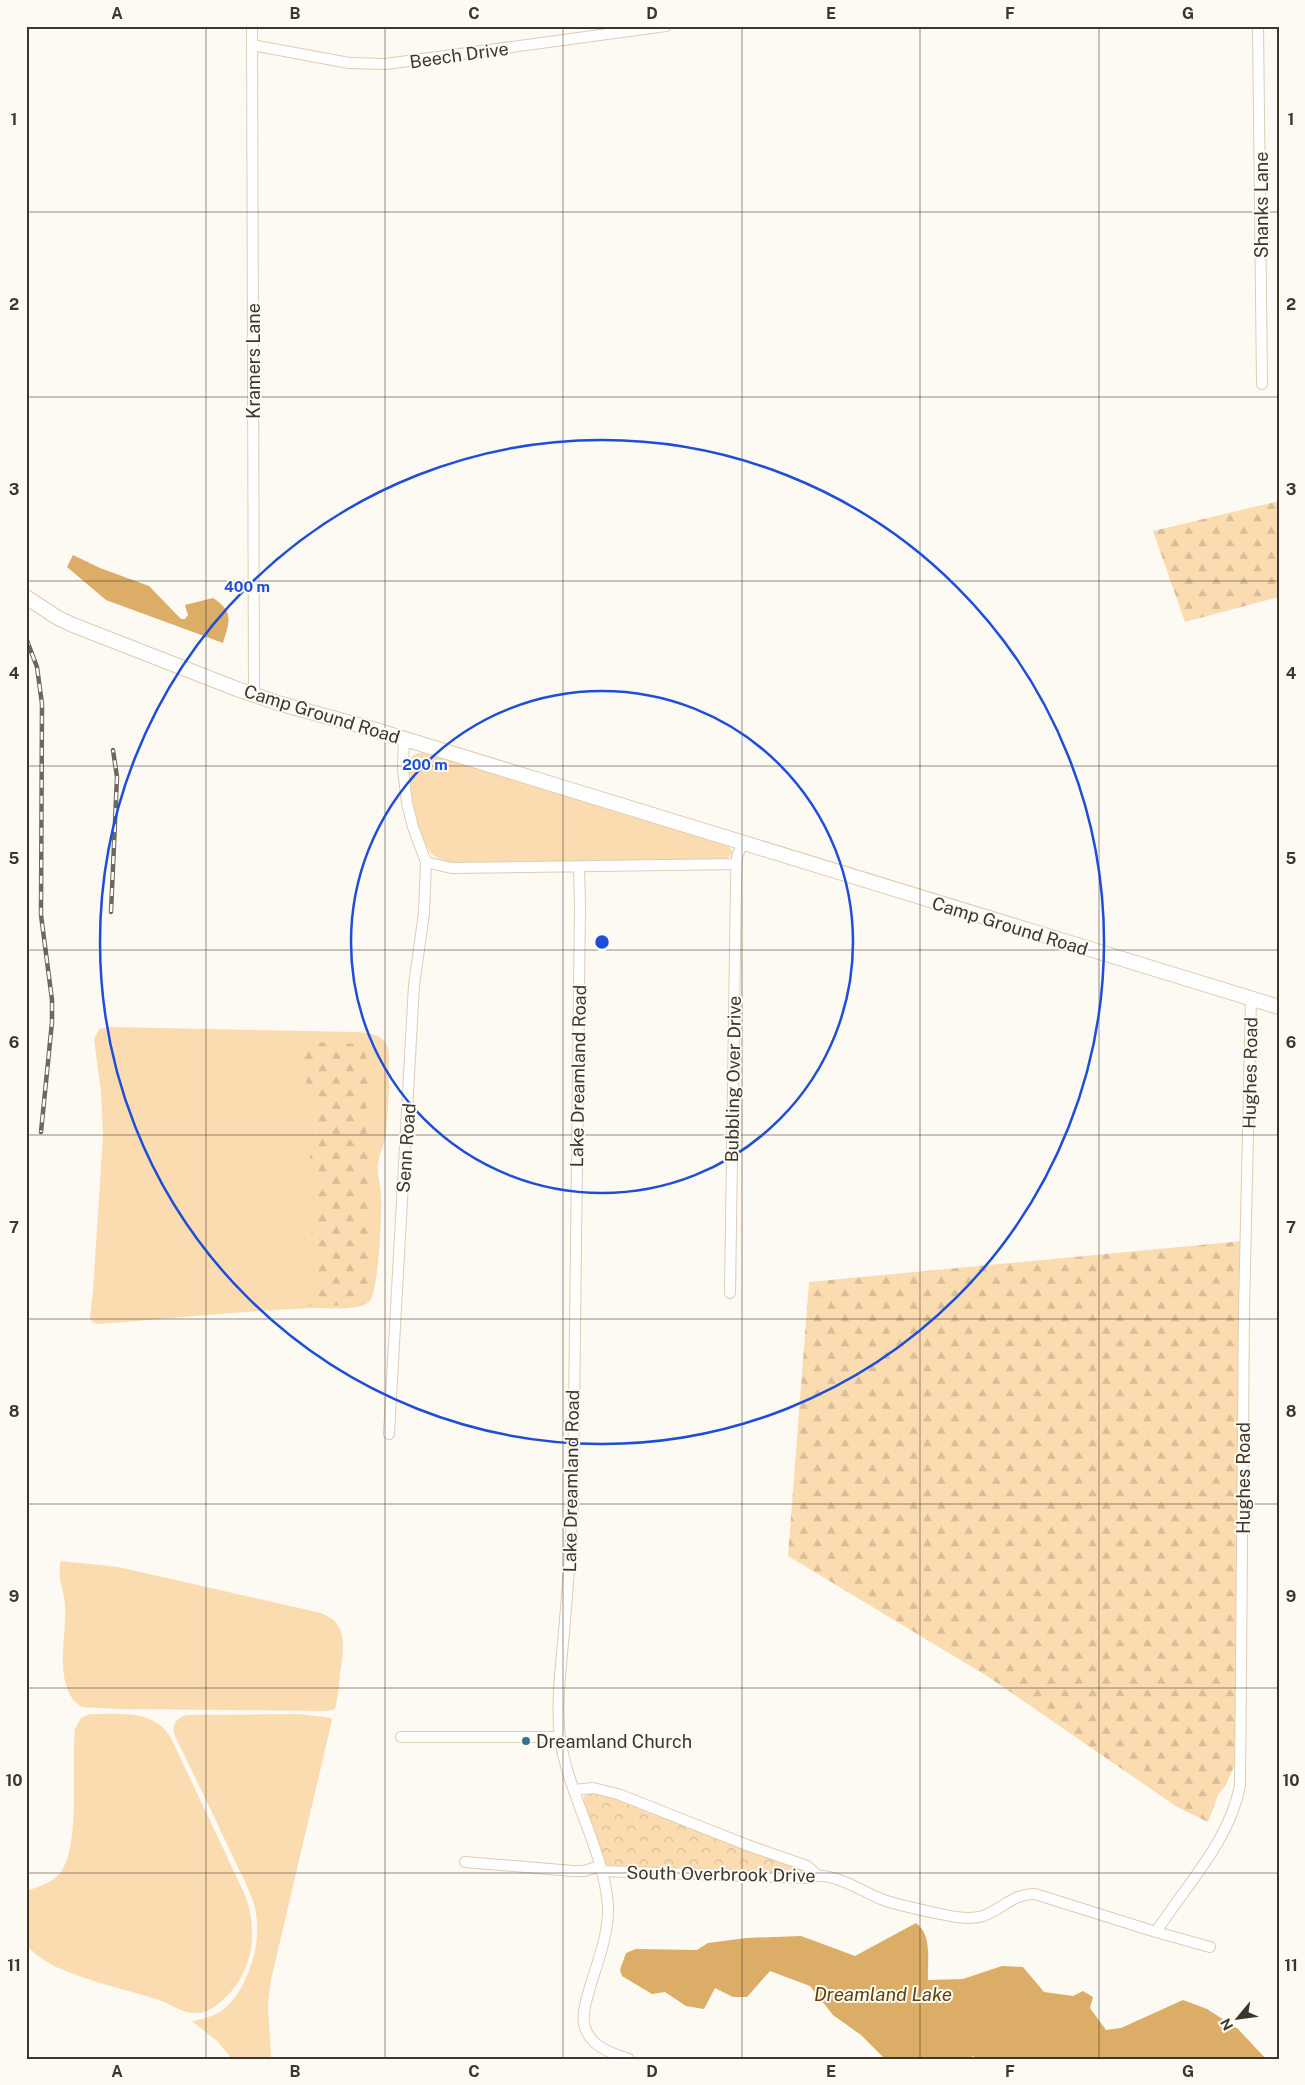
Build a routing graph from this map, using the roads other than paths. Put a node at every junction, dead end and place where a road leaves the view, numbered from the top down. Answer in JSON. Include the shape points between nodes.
{"nodes":[{"id":1,"x":252,"y":26,"type":"edge"},
{"id":2,"x":666,"y":26,"type":"edge"},
{"id":3,"x":1258,"y":26,"type":"edge"},
{"id":4,"x":252,"y":45,"type":"junction"},
{"id":5,"x":1262,"y":384,"type":"dead end"},
{"id":6,"x":26,"y":597,"type":"edge"},
{"id":7,"x":254,"y":695,"type":"junction"},
{"id":8,"x":404,"y":739,"type":"junction"},
{"id":9,"x":742,"y":844,"type":"junction"},
{"id":10,"x":426,"y":862,"type":"junction"},
{"id":11,"x":737,"y":864,"type":"junction"},
{"id":12,"x":579,"y":866,"type":"junction"},
{"id":13,"x":1251,"y":999,"type":"junction"},
{"id":14,"x":1279,"y":1007,"type":"edge"},
{"id":15,"x":730,"y":1293,"type":"dead end"},
{"id":16,"x":389,"y":1434,"type":"dead end"},
{"id":17,"x":401,"y":1737,"type":"dead end"},
{"id":18,"x":560,"y":1737,"type":"junction"},
{"id":19,"x":574,"y":1790,"type":"junction"},
{"id":20,"x":465,"y":1862,"type":"dead end"},
{"id":21,"x":600,"y":1868,"type":"junction"},
{"id":22,"x":816,"y":1874,"type":"junction"},
{"id":23,"x":1156,"y":1932,"type":"junction"},
{"id":24,"x":1210,"y":1947,"type":"dead end"},
{"id":25,"x":629,"y":2059,"type":"edge"}],
"edges":[{"from":1,"to":4,"type":"street","name":"Kramers Lane"},
{"from":2,"to":4,"type":"street","name":"Beech Drive","via":[[386,64],[349,63]]},
{"from":3,"to":5,"type":"street","name":"Shanks Lane"},
{"from":4,"to":7,"type":"street","name":"Kramers Lane"},
{"from":6,"to":7,"type":"street","name":"Camp Ground Road","via":[[58,618]]},
{"from":7,"to":8,"type":"street","name":"Camp Ground Road"},
{"from":8,"to":9,"type":"street","name":"Camp Ground Road"},
{"from":8,"to":10,"type":"street","via":[[407,803]]},
{"from":9,"to":11,"type":"street"},
{"from":9,"to":13,"type":"street","name":"Camp Ground Road"},
{"from":10,"to":12,"type":"street","via":[[451,868]]},
{"from":10,"to":16,"type":"street","name":"Senn Road","via":[[424,913],[414,985]]},
{"from":11,"to":12,"type":"street"},
{"from":11,"to":15,"type":"street","name":"Bubbling Over Drive"},
{"from":12,"to":18,"type":"street","name":"Lake Dreamland Road","via":[[572,1500]]},
{"from":13,"to":14,"type":"street","name":"Camp Ground Road"},
{"from":13,"to":23,"type":"street","name":"Hughes Road","via":[[1244,1310],[1240,1786],[1228,1827]]},
{"from":17,"to":18,"type":"street"},
{"from":18,"to":19,"type":"street","name":"Lake Dreamland Road"},
{"from":19,"to":21,"type":"street","name":"Lake Dreamland Road"},
{"from":19,"to":22,"type":"street","via":[[593,1788],[618,1794],[807,1866]]},
{"from":20,"to":21,"type":"street","name":"South Overbrook Drive","via":[[573,1871]]},
{"from":21,"to":22,"type":"street","name":"South Overbrook Drive","via":[[806,1878]]},
{"from":21,"to":25,"type":"street","name":"Lake Dreamland Road","via":[[607,1899],[607,1921],[584,2008],[584,2024],[599,2046]]},
{"from":22,"to":23,"type":"street","name":"South Overbrook Drive","via":[[882,1899],[943,1914],[981,1917],[1021,1895],[1035,1894]]},
{"from":23,"to":24,"type":"street","name":"South Overbrook Drive"}]}
